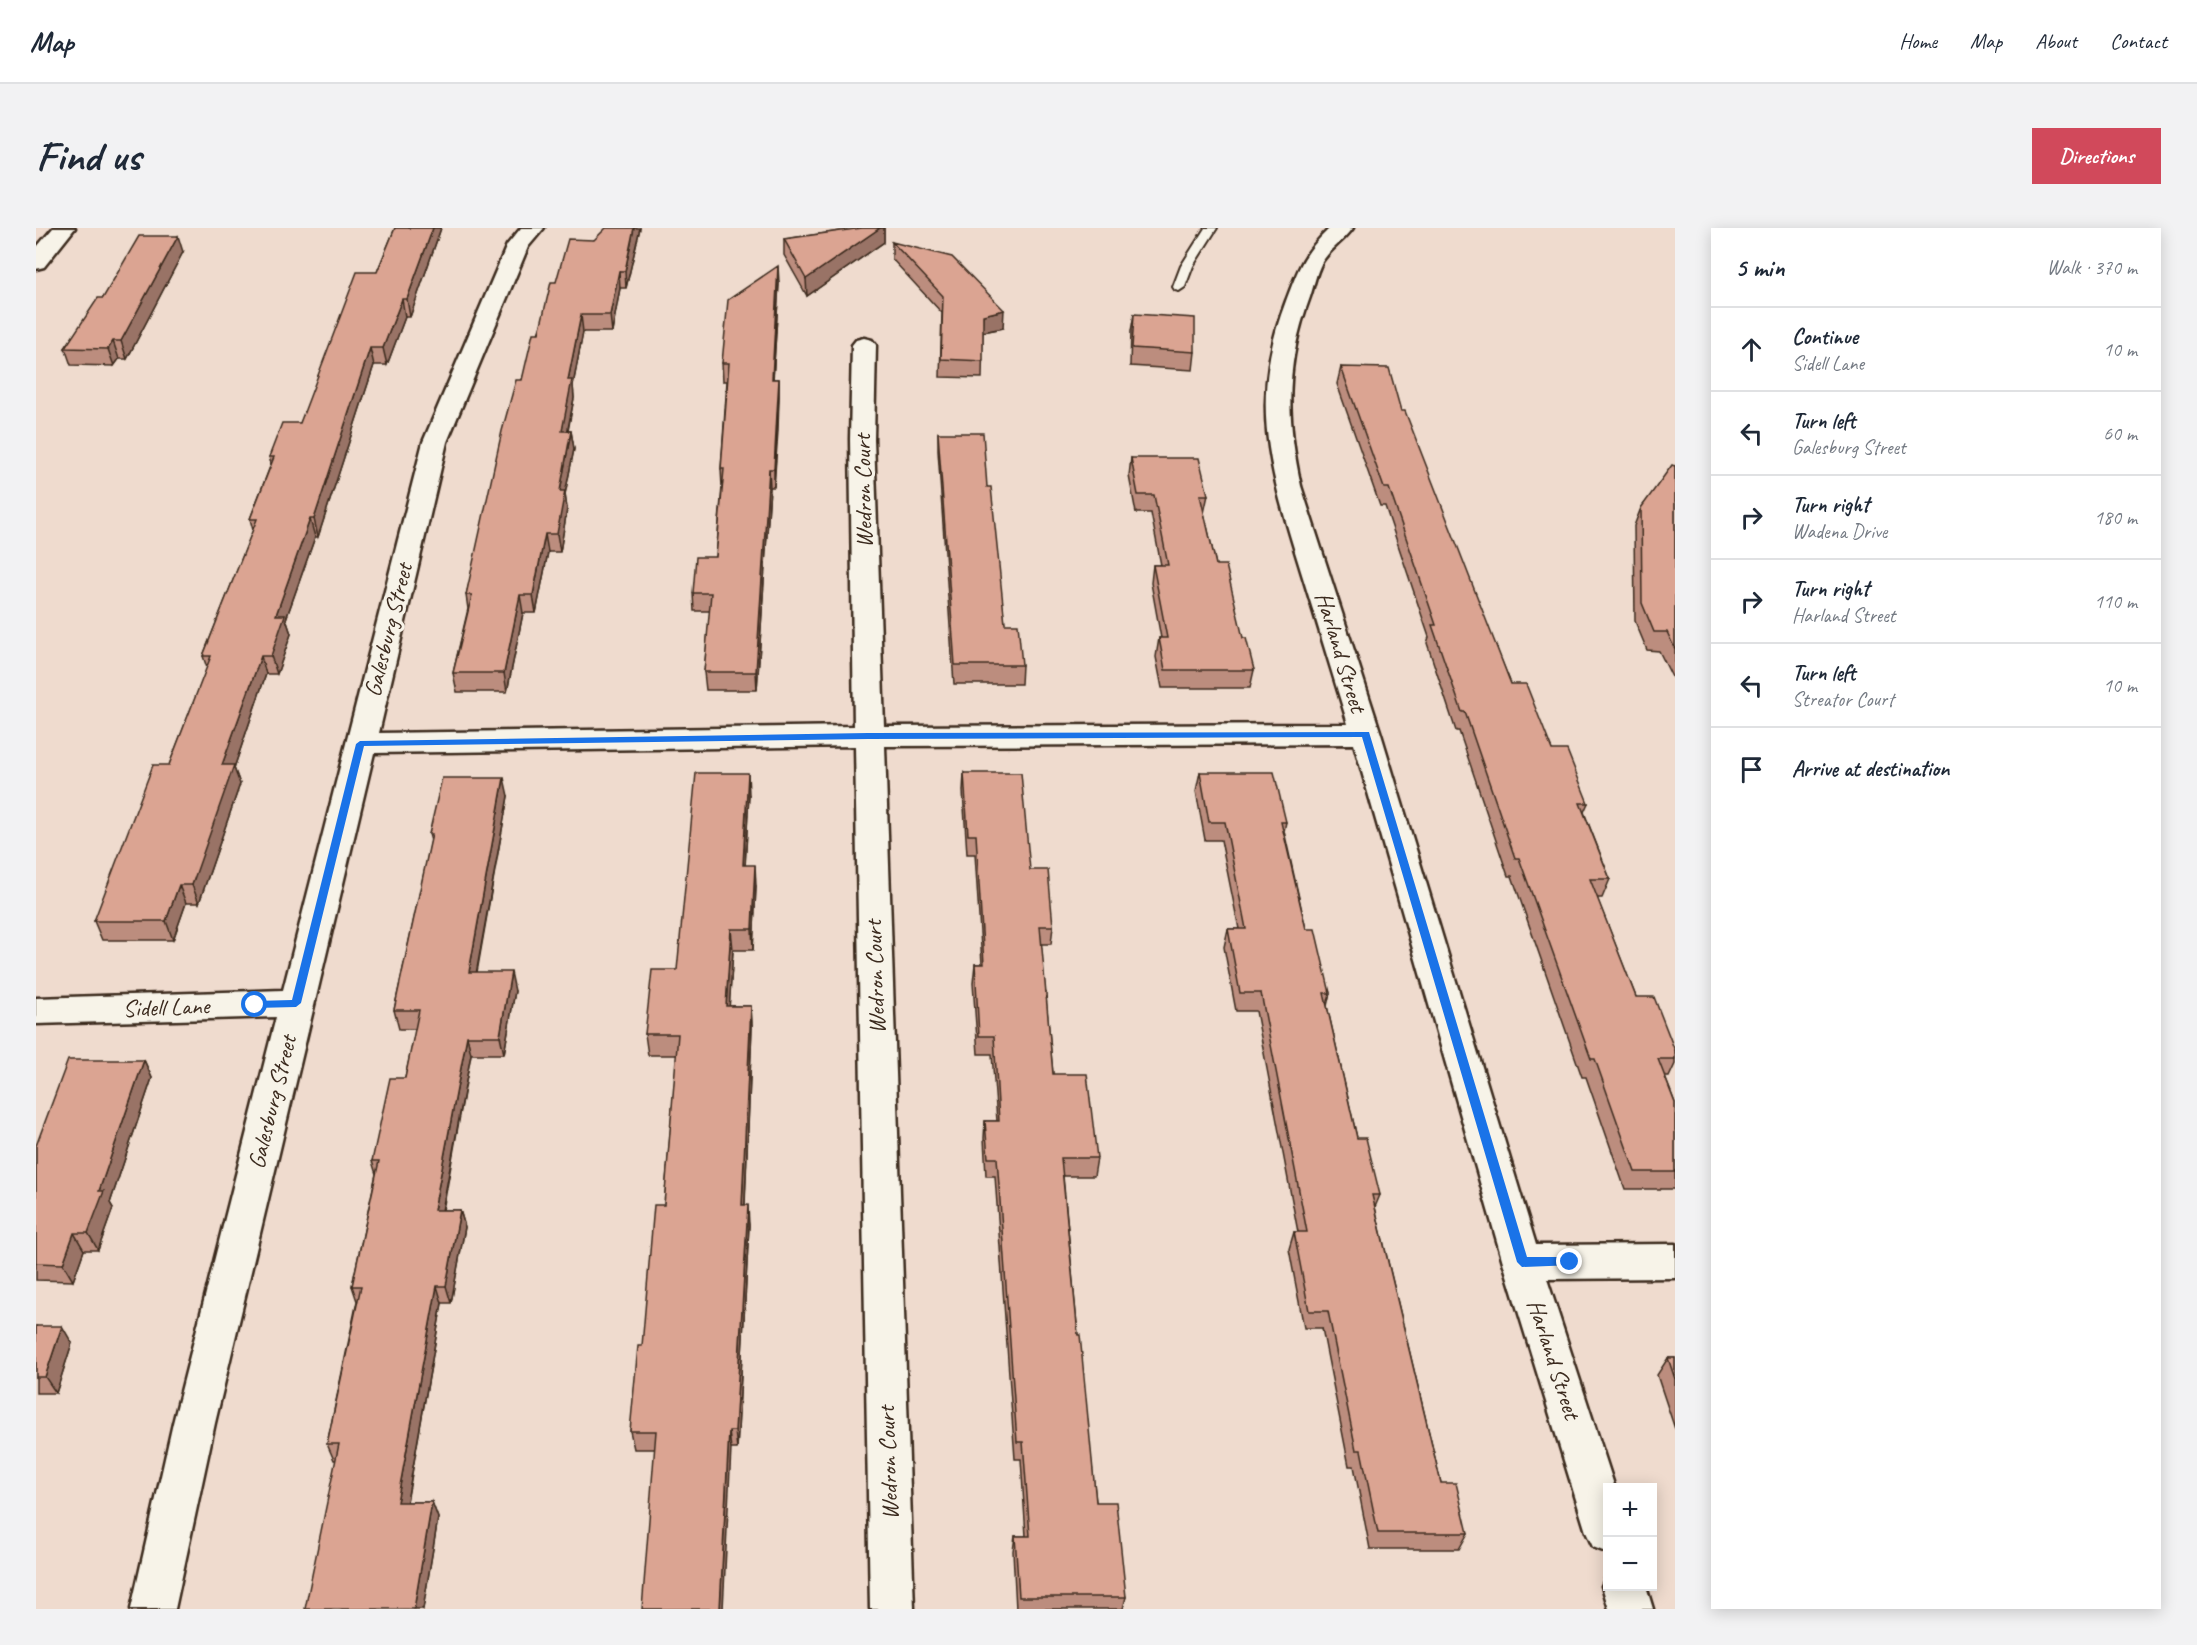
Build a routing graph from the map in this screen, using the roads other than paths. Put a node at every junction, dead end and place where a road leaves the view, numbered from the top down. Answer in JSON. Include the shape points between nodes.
{"nodes":[{"id":1,"x":64,"y":228,"type":"edge"},
{"id":2,"x":533,"y":228,"type":"edge"},
{"id":3,"x":1211,"y":228,"type":"edge"},
{"id":4,"x":1338,"y":229,"type":"edge"},
{"id":5,"x":36,"y":262,"type":"edge"},
{"id":6,"x":1179,"y":287,"type":"dead end"},
{"id":7,"x":864,"y":345,"type":"dead end"},
{"id":8,"x":1366,"y":734,"type":"junction"},
{"id":9,"x":868,"y":736,"type":"junction"},
{"id":10,"x":360,"y":744,"type":"junction"},
{"id":11,"x":296,"y":1003,"type":"junction"},
{"id":12,"x":36,"y":1011,"type":"edge"},
{"id":13,"x":1675,"y":1261,"type":"edge"},
{"id":14,"x":1522,"y":1262,"type":"junction"},
{"id":15,"x":1603,"y":1516,"type":"edge"},
{"id":16,"x":1625,"y":1591,"type":"edge"},
{"id":17,"x":153,"y":1609,"type":"edge"},
{"id":18,"x":892,"y":1609,"type":"edge"},
{"id":19,"x":1631,"y":1609,"type":"edge"}],
"edges":[{"from":1,"to":5,"type":"street"},
{"from":2,"to":10,"type":"street","name":"Galesburg Street","via":[[518,245],[435,442]]},
{"from":3,"to":6,"type":"lane"},
{"from":4,"to":8,"type":"street","name":"Harland Street","via":[[1314,258],[1288,321],[1279,360],[1276,401],[1279,445],[1288,486]]},
{"from":7,"to":9,"type":"street","name":"Wedron Court"},
{"from":8,"to":9,"type":"street"},
{"from":8,"to":14,"type":"street","name":"Harland Street"},
{"from":9,"to":10,"type":"street"},
{"from":9,"to":18,"type":"street","name":"Wedron Court"},
{"from":10,"to":11,"type":"street","name":"Galesburg Street"},
{"from":11,"to":12,"type":"street","name":"Sidell Lane"},
{"from":11,"to":17,"type":"street","name":"Galesburg Street"},
{"from":13,"to":14,"type":"street"},
{"from":14,"to":15,"type":"street","name":"Harland Street"},
{"from":16,"to":19,"type":"street"}]}
